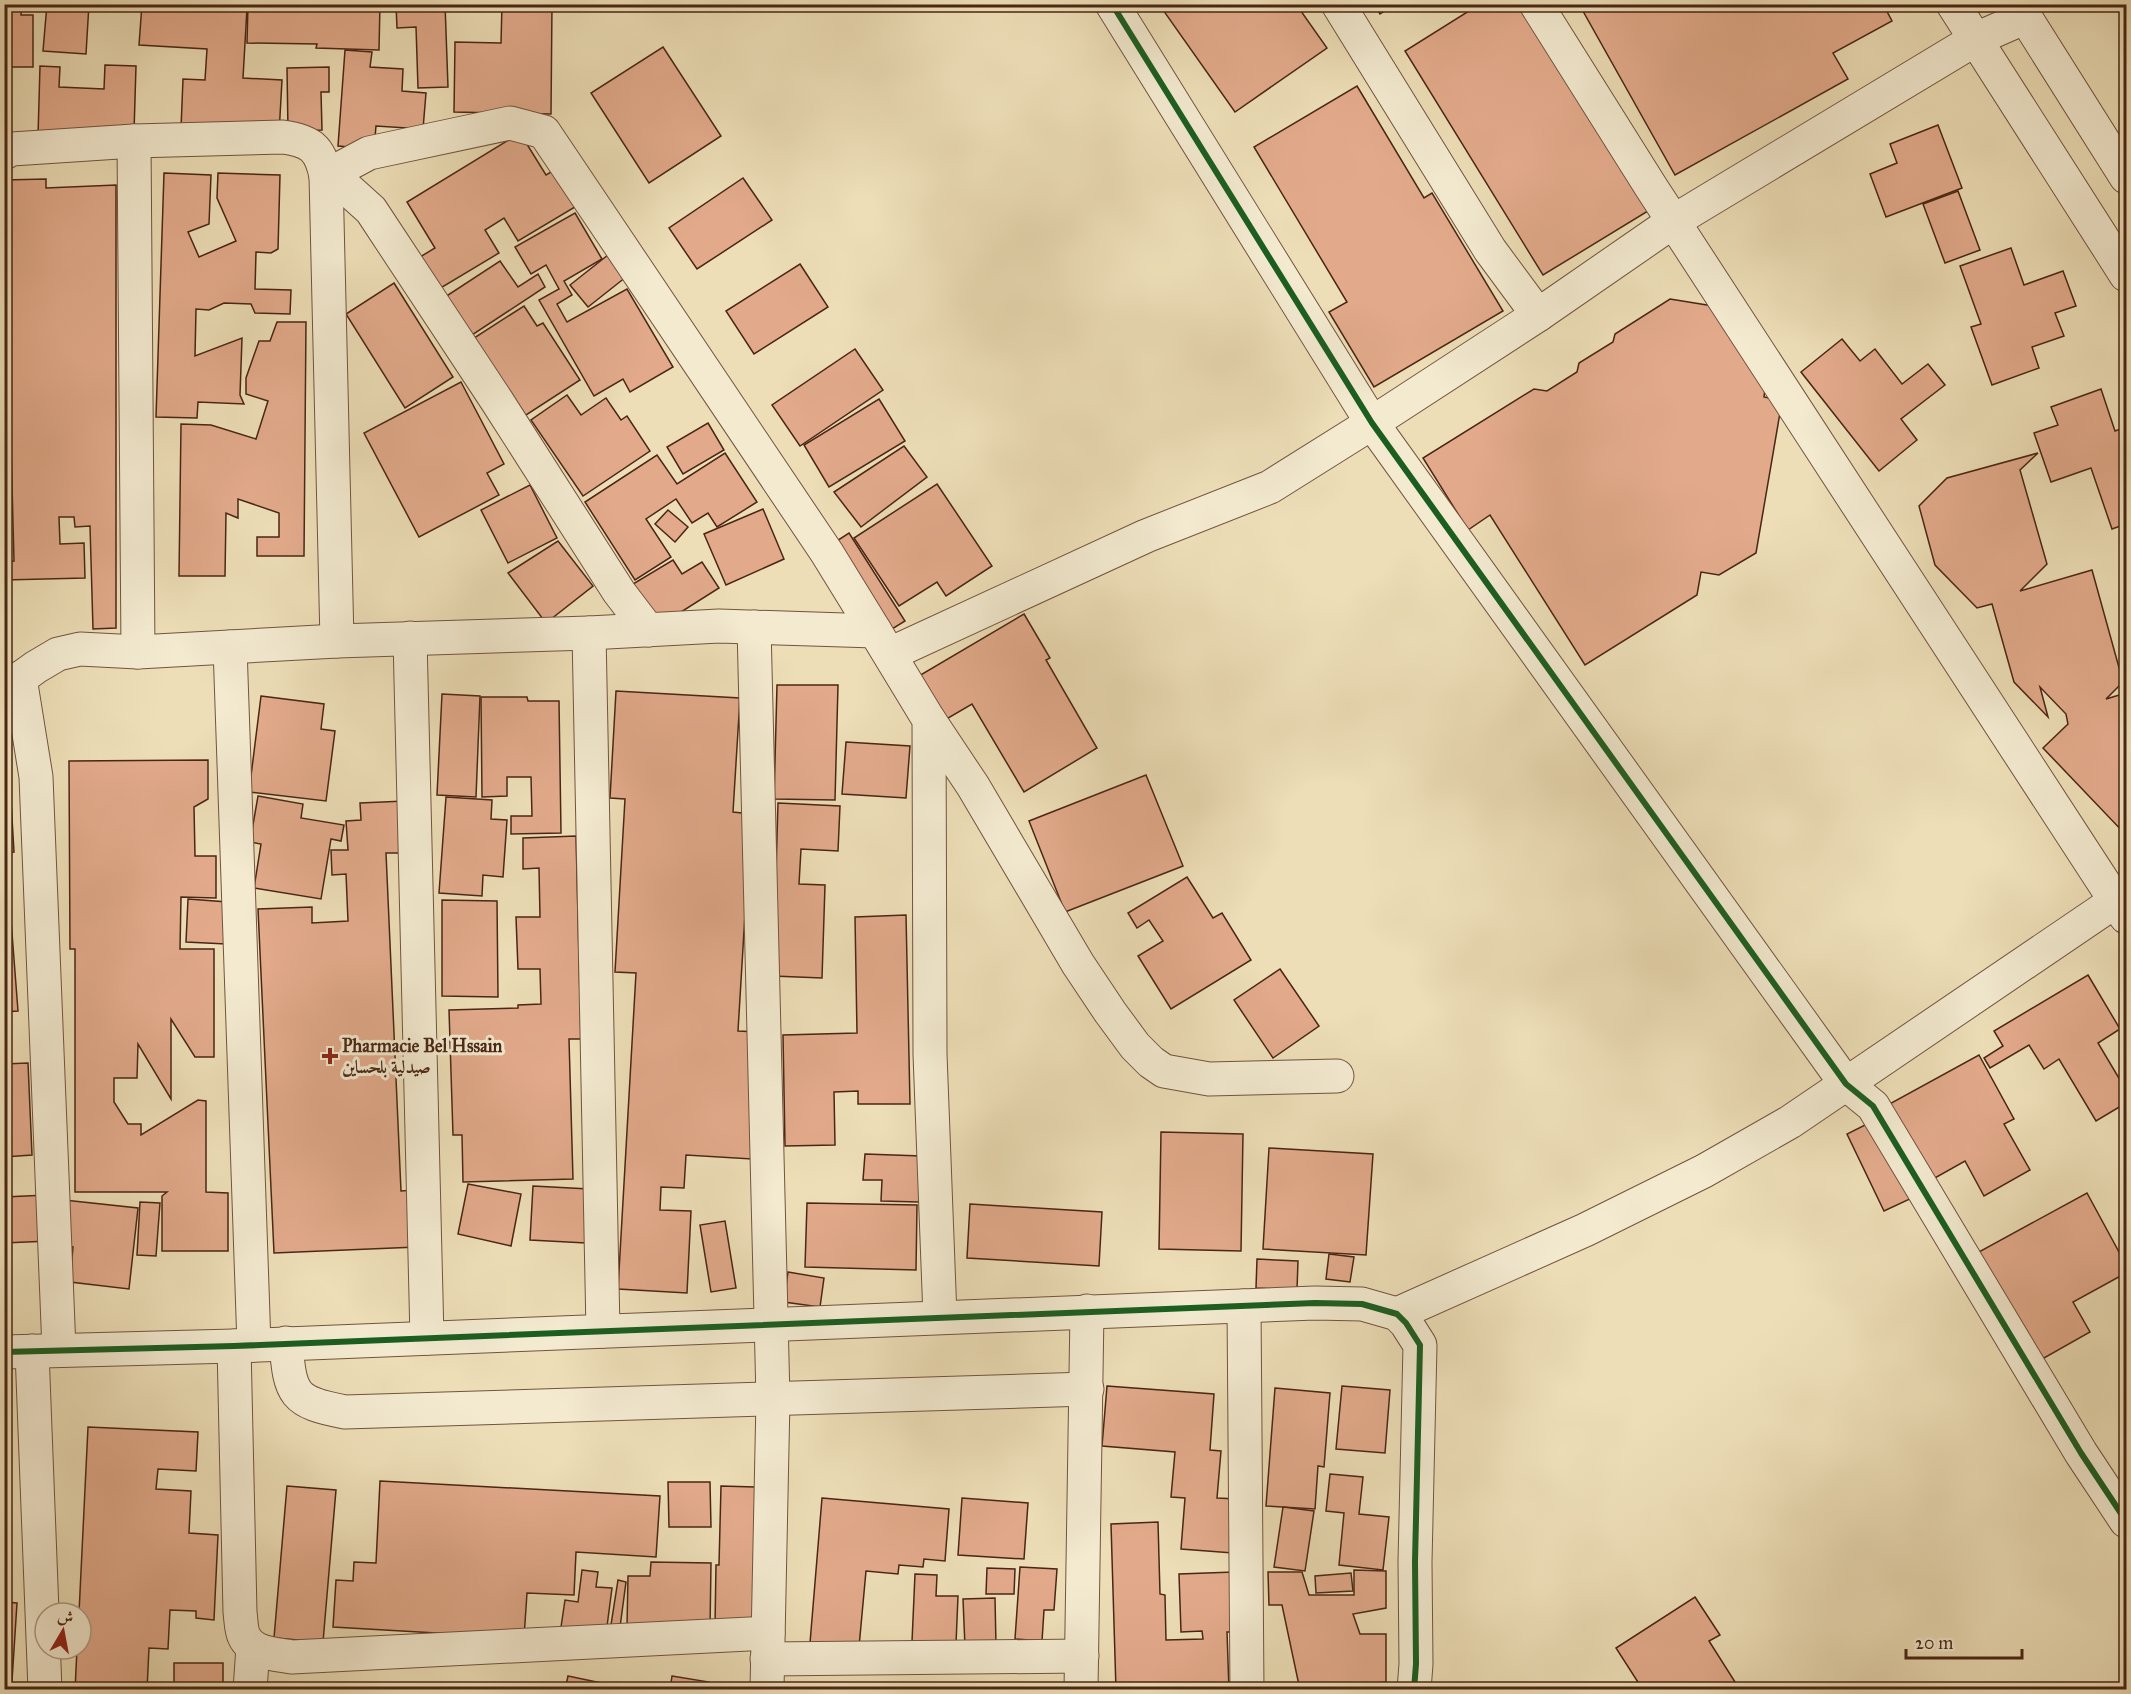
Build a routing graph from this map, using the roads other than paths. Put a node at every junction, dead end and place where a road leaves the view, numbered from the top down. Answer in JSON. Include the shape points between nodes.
{"nodes":[{"id":1,"x":1112,"y":4,"type":"edge"},
{"id":2,"x":1338,"y":4,"type":"edge"},
{"id":3,"x":1536,"y":4,"type":"edge"},
{"id":4,"x":1953,"y":4,"type":"edge"},
{"id":5,"x":2022,"y":11,"type":"edge"},
{"id":6,"x":1976,"y":39,"type":"junction"},
{"id":7,"x":134,"y":141,"type":"junction"},
{"id":8,"x":4,"y":153,"type":"edge"},
{"id":9,"x":326,"y":176,"type":"junction"},
{"id":10,"x":2127,"y":177,"type":"edge"},
{"id":11,"x":1674,"y":221,"type":"junction"},
{"id":12,"x":2127,"y":275,"type":"edge"},
{"id":13,"x":1538,"y":315,"type":"junction"},
{"id":14,"x":1372,"y":423,"type":"junction"},
{"id":15,"x":754,"y":627,"type":"junction"},
{"id":16,"x":648,"y":630,"type":"junction"},
{"id":17,"x":589,"y":633,"type":"junction"},
{"id":18,"x":410,"y":638,"type":"junction"},
{"id":19,"x":337,"y":641,"type":"junction"},
{"id":20,"x":883,"y":642,"type":"junction"},
{"id":21,"x":230,"y":647,"type":"junction"},
{"id":22,"x":138,"y":652,"type":"junction"},
{"id":23,"x":12,"y":684,"type":"edge"},
{"id":24,"x":929,"y":720,"type":"junction"},
{"id":25,"x":2123,"y":904,"type":"edge"},
{"id":26,"x":1337,"y":1076,"type":"dead end"},
{"id":27,"x":1846,"y":1084,"type":"junction"},
{"id":28,"x":1244,"y":1306,"type":"junction"},
{"id":29,"x":1087,"y":1311,"type":"junction"},
{"id":30,"x":1397,"y":1314,"type":"junction"},
{"id":31,"x":940,"y":1317,"type":"junction"},
{"id":32,"x":772,"y":1323,"type":"junction"},
{"id":33,"x":603,"y":1330,"type":"junction"},
{"id":34,"x":427,"y":1338,"type":"junction"},
{"id":35,"x":286,"y":1343,"type":"junction"},
{"id":36,"x":244,"y":1345,"type":"junction"},
{"id":37,"x":32,"y":1351,"type":"edge"},
{"id":38,"x":1087,"y":1389,"type":"junction"},
{"id":39,"x":773,"y":1399,"type":"junction"},
{"id":40,"x":2127,"y":1521,"type":"edge"},
{"id":41,"x":253,"y":1647,"type":"junction"},
{"id":42,"x":1082,"y":1656,"type":"junction"},
{"id":43,"x":768,"y":1661,"type":"edge"},
{"id":44,"x":45,"y":1689,"type":"edge"},
{"id":45,"x":250,"y":1689,"type":"edge"},
{"id":46,"x":1081,"y":1689,"type":"edge"},
{"id":47,"x":1247,"y":1689,"type":"edge"},
{"id":48,"x":1414,"y":1689,"type":"edge"}],
"edges":[{"from":1,"to":14,"type":"street"},
{"from":2,"to":13,"type":"street","via":[[1490,250]]},
{"from":3,"to":11,"type":"street"},
{"from":4,"to":6,"type":"street"},
{"from":5,"to":6,"type":"street"},
{"from":5,"to":10,"type":"street"},
{"from":6,"to":11,"type":"street"},
{"from":6,"to":12,"type":"street"},
{"from":7,"to":8,"type":"street","via":[[12,149]]},
{"from":7,"to":9,"type":"street","via":[[299,139],[315,147],[323,159]]},
{"from":7,"to":22,"type":"street"},
{"from":9,"to":16,"type":"street","via":[[341,183],[370,210],[619,592]]},
{"from":9,"to":19,"type":"street"},
{"from":9,"to":20,"type":"street","via":[[369,153],[510,123],[544,132]]},
{"from":11,"to":13,"type":"street"},
{"from":11,"to":25,"type":"street"},
{"from":13,"to":14,"type":"street"},
{"from":14,"to":20,"type":"street","via":[[1270,487]]},
{"from":14,"to":27,"type":"street"},
{"from":15,"to":16,"type":"street"},
{"from":15,"to":20,"type":"street"},
{"from":15,"to":32,"type":"street"},
{"from":16,"to":17,"type":"street"},
{"from":17,"to":18,"type":"street"},
{"from":17,"to":33,"type":"street"},
{"from":18,"to":19,"type":"street"},
{"from":18,"to":34,"type":"street"},
{"from":19,"to":21,"type":"street"},
{"from":20,"to":24,"type":"street"},
{"from":21,"to":22,"type":"street"},
{"from":21,"to":36,"type":"street"},
{"from":22,"to":23,"type":"street","via":[[80,649],[58,654]]},
{"from":23,"to":37,"type":"street","via":[[36,777]]},
{"from":24,"to":26,"type":"street","via":[[973,786],[1078,964],[1110,1012],[1151,1062],[1164,1071],[1209,1079]]},
{"from":24,"to":31,"type":"street","via":[[930,1054]]},
{"from":25,"to":27,"type":"street"},
{"from":27,"to":30,"type":"street","via":[[1790,1122],[1704,1171],[1585,1230]]},
{"from":27,"to":40,"type":"street","via":[[1874,1106],[2081,1453]]},
{"from":28,"to":29,"type":"street"},
{"from":28,"to":30,"type":"street","via":[[1362,1304]]},
{"from":28,"to":47,"type":"street"},
{"from":29,"to":31,"type":"street"},
{"from":29,"to":38,"type":"street"},
{"from":30,"to":48,"type":"street","via":[[1420,1345]]},
{"from":31,"to":32,"type":"street"},
{"from":32,"to":33,"type":"street"},
{"from":32,"to":39,"type":"street"},
{"from":33,"to":34,"type":"street"},
{"from":34,"to":35,"type":"street"},
{"from":35,"to":36,"type":"street"},
{"from":35,"to":39,"type":"street","via":[[288,1372],[299,1397],[318,1407],[345,1412]]},
{"from":36,"to":37,"type":"street"},
{"from":36,"to":41,"type":"street","via":[[240,1612],[244,1637]]},
{"from":37,"to":44,"type":"street"},
{"from":38,"to":39,"type":"street"},
{"from":38,"to":42,"type":"street"},
{"from":39,"to":43,"type":"street"},
{"from":41,"to":43,"type":"street","via":[[292,1657]]},
{"from":41,"to":45,"type":"street"},
{"from":42,"to":43,"type":"street"},
{"from":42,"to":46,"type":"street"}]}
